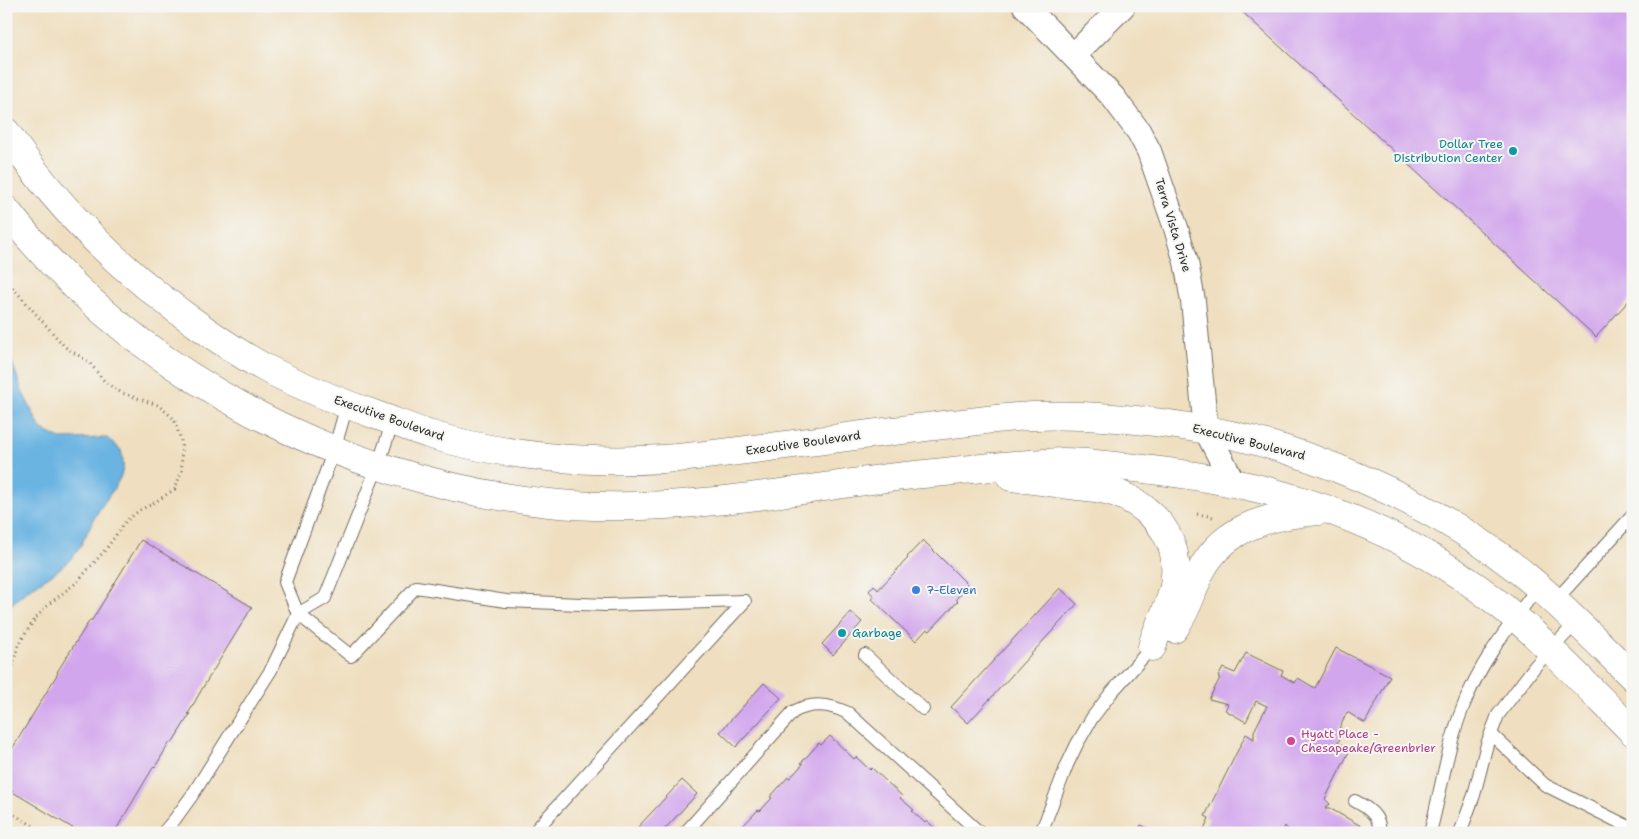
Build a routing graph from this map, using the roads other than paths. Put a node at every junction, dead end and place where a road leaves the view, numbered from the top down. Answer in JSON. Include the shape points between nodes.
{"nodes":[{"id":1,"x":1025,"y":6,"type":"edge"},
{"id":2,"x":1123,"y":6,"type":"edge"},
{"id":3,"x":1074,"y":55,"type":"junction"},
{"id":4,"x":6,"y":132,"type":"edge"},
{"id":5,"x":6,"y":210,"type":"edge"},
{"id":6,"x":347,"y":405,"type":"junction"},
{"id":7,"x":393,"y":421,"type":"junction"},
{"id":8,"x":1206,"y":430,"type":"junction"},
{"id":9,"x":334,"y":450,"type":"junction"},
{"id":10,"x":378,"y":465,"type":"junction"},
{"id":11,"x":968,"y":470,"type":"junction"},
{"id":12,"x":1234,"y":484,"type":"junction"},
{"id":13,"x":1326,"y":510,"type":"junction"},
{"id":14,"x":1633,"y":515,"type":"edge"},
{"id":15,"x":1547,"y":594,"type":"junction"},
{"id":16,"x":298,"y":614,"type":"junction"},
{"id":17,"x":1516,"y":618,"type":"junction"},
{"id":18,"x":1578,"y":621,"type":"junction"},
{"id":19,"x":1152,"y":647,"type":"junction"},
{"id":20,"x":1550,"y":649,"type":"junction"},
{"id":21,"x":865,"y":655,"type":"dead end"},
{"id":22,"x":1633,"y":677,"type":"edge"},
{"id":23,"x":923,"y":709,"type":"dead end"},
{"id":24,"x":1633,"y":732,"type":"edge"},
{"id":25,"x":1491,"y":734,"type":"junction"},
{"id":26,"x":1355,"y":801,"type":"dead end"},
{"id":27,"x":1631,"y":829,"type":"edge"},
{"id":28,"x":163,"y":833,"type":"edge"},
{"id":29,"x":533,"y":833,"type":"edge"},
{"id":30,"x":685,"y":833,"type":"edge"},
{"id":31,"x":980,"y":833,"type":"edge"},
{"id":32,"x":1041,"y":833,"type":"edge"},
{"id":33,"x":1379,"y":833,"type":"edge"},
{"id":34,"x":1430,"y":833,"type":"edge"},
{"id":35,"x":1460,"y":833,"type":"edge"}],
"edges":[{"from":1,"to":3,"type":"street","name":"Terra Vista Drive"},
{"from":2,"to":3,"type":"street"},
{"from":3,"to":8,"type":"street","name":"Terra Vista Drive","via":[[1128,115],[1156,169],[1186,262]]},
{"from":4,"to":6,"type":"street","name":"Executive Boulevard","via":[[74,218],[144,285],[263,367]]},
{"from":5,"to":9,"type":"street","via":[[79,289],[152,350],[232,402]]},
{"from":6,"to":7,"type":"street","name":"Executive Boulevard"},
{"from":6,"to":9,"type":"lane"},
{"from":7,"to":8,"type":"street","name":"Executive Boulevard","via":[[477,446],[618,461],[666,459],[1036,416],[1144,421]]},
{"from":7,"to":10,"type":"lane"},
{"from":8,"to":12,"type":"street","name":"Terra Vista Drive"},
{"from":8,"to":15,"type":"street","name":"Executive Boulevard","via":[[1308,456],[1384,489],[1463,530]]},
{"from":9,"to":10,"type":"street"},
{"from":9,"to":16,"type":"lane","via":[[285,582]]},
{"from":10,"to":11,"type":"street","via":[[455,488],[550,503],[597,506],[691,503]]},
{"from":10,"to":16,"type":"lane","via":[[325,598]]},
{"from":11,"to":12,"type":"street","via":[[1069,462],[1159,470]]},
{"from":11,"to":19,"type":"street","via":[[1110,491],[1134,502],[1156,519],[1170,539],[1175,565],[1170,602]]},
{"from":12,"to":13,"type":"street","via":[[1272,492]]},
{"from":13,"to":17,"type":"street","via":[[1362,523],[1415,549],[1460,576]]},
{"from":13,"to":19,"type":"street","via":[[1265,520],[1235,534],[1211,554],[1174,629]]},
{"from":14,"to":15,"type":"lane"},
{"from":15,"to":17,"type":"lane"},
{"from":15,"to":18,"type":"street","name":"Executive Boulevard"},
{"from":16,"to":28,"type":"lane","via":[[271,670],[193,794]]},
{"from":16,"to":29,"type":"lane","via":[[351,656],[416,587],[506,601],[606,605],[745,601]]},
{"from":17,"to":20,"type":"street"},
{"from":17,"to":34,"type":"lane","via":[[1487,658],[1464,705]]},
{"from":18,"to":20,"type":"lane"},
{"from":18,"to":22,"type":"street","name":"Executive Boulevard"},
{"from":19,"to":32,"type":"lane","via":[[1111,693],[1076,744]]},
{"from":20,"to":24,"type":"street"},
{"from":20,"to":25,"type":"lane","via":[[1498,715]]},
{"from":21,"to":23,"type":"lane"},
{"from":25,"to":27,"type":"lane","via":[[1545,785]]},
{"from":25,"to":35,"type":"lane"},
{"from":26,"to":33,"type":"lane","via":[[1373,813],[1378,820]]},
{"from":30,"to":31,"type":"lane","via":[[793,712],[814,705],[848,713]]}]}
